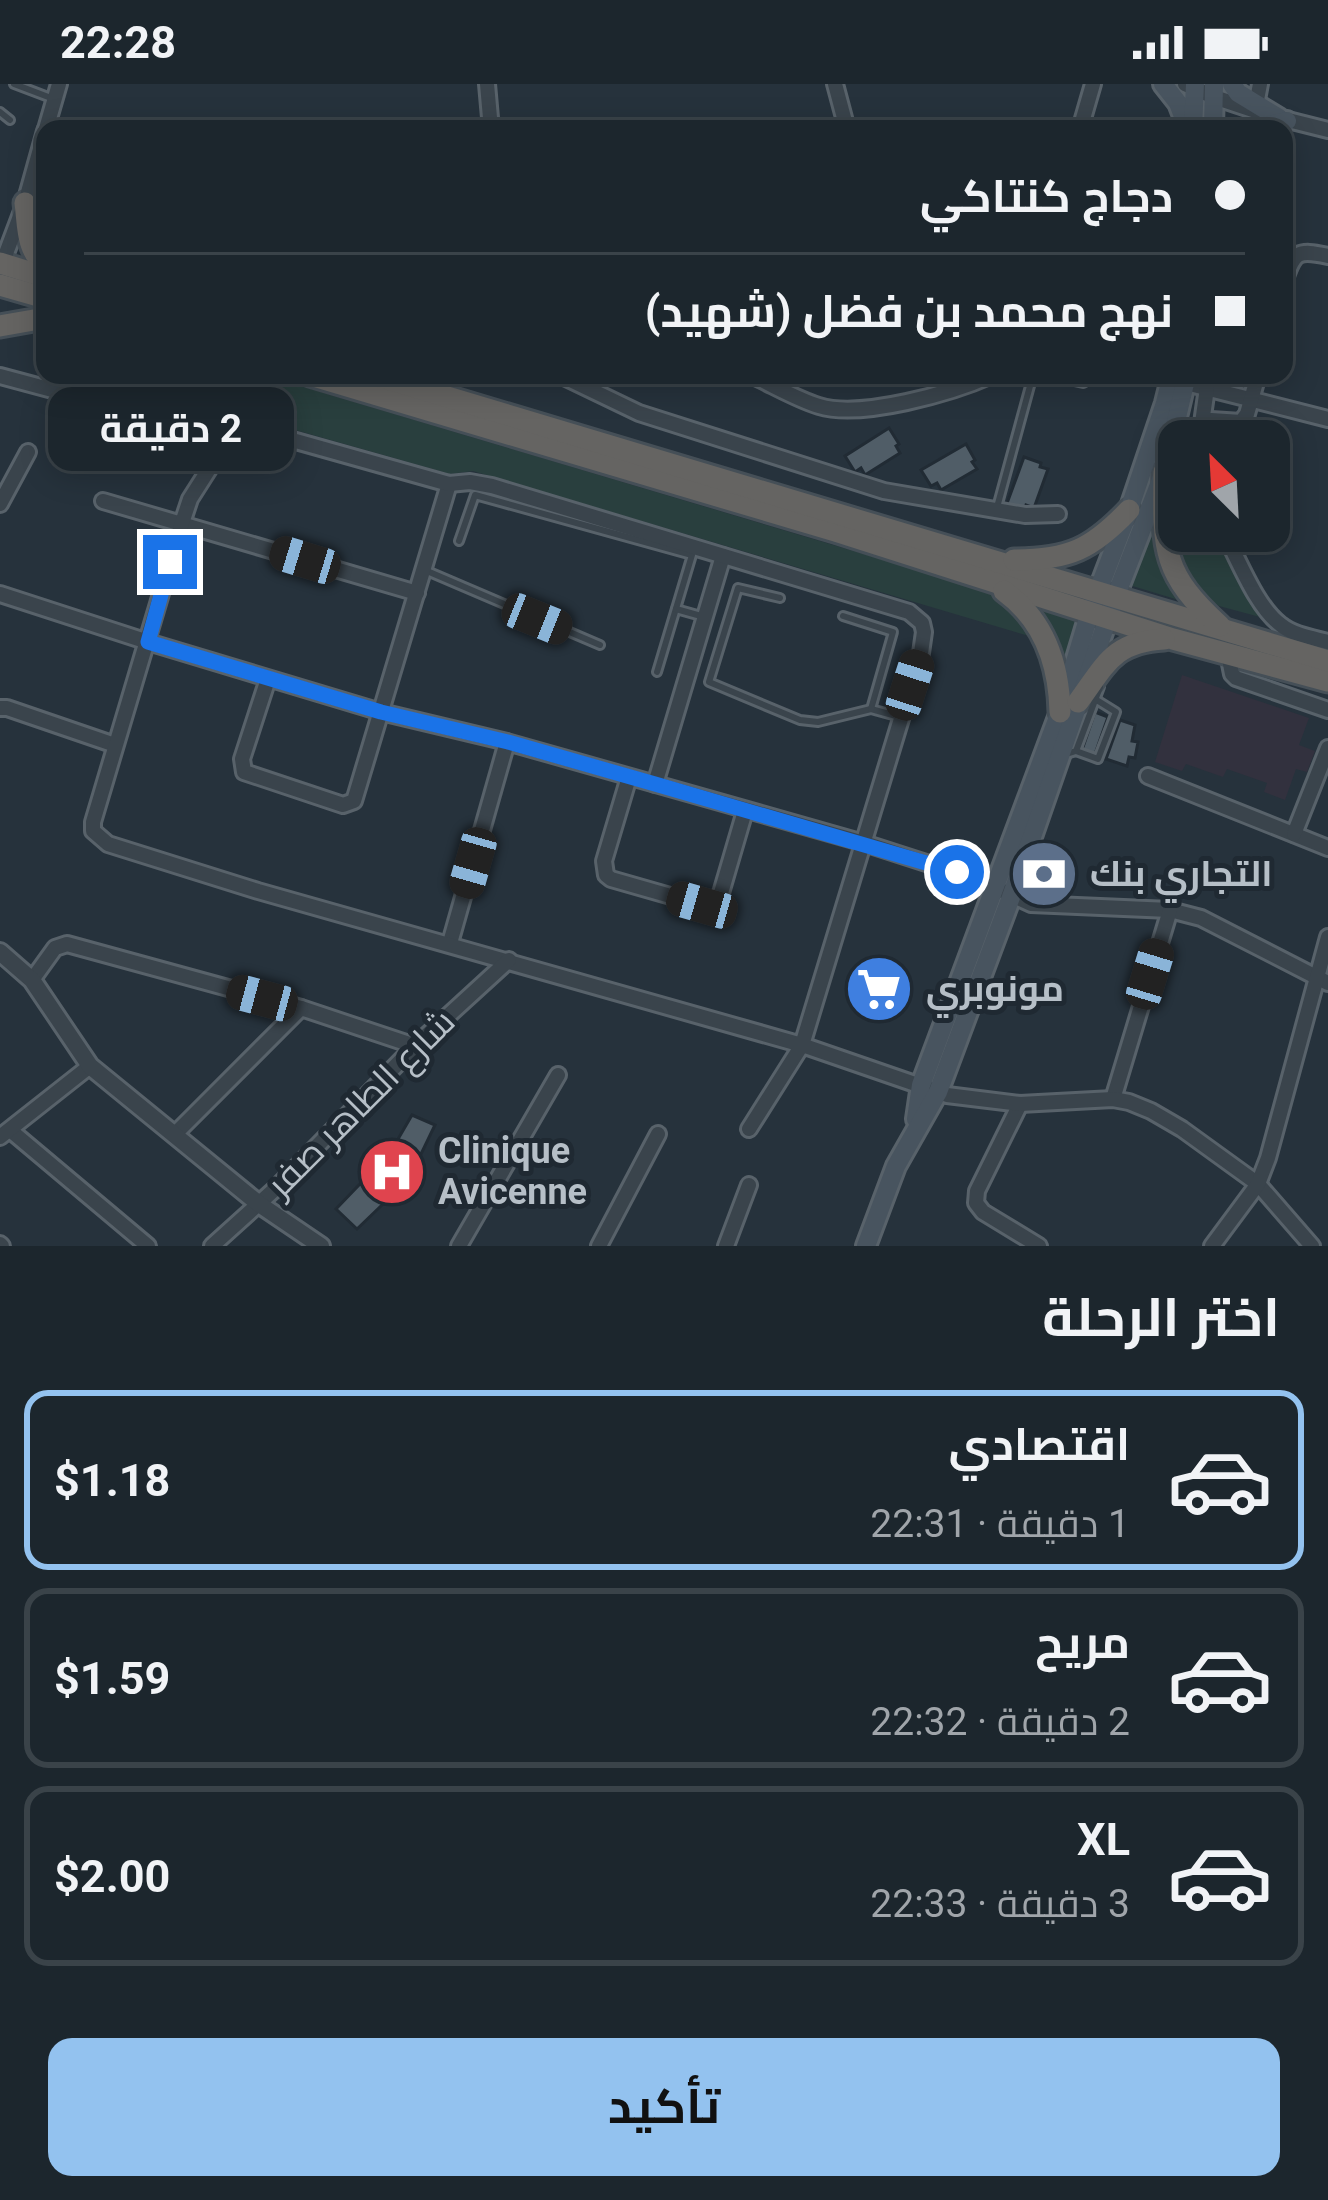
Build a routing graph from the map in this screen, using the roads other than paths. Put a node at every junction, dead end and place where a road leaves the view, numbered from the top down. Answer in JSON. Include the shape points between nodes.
{"nodes":[{"id":1,"x":14,"y":84,"type":"edge"},
{"id":2,"x":488,"y":84,"type":"edge"},
{"id":3,"x":835,"y":84,"type":"edge"},
{"id":4,"x":1093,"y":84,"type":"edge"},
{"id":5,"x":1163,"y":84,"type":"edge"},
{"id":6,"x":1232,"y":84,"type":"edge"},
{"id":7,"x":1260,"y":84,"type":"edge"},
{"id":8,"x":1201,"y":88,"type":"edge"},
{"id":9,"x":57,"y":92,"type":"edge"},
{"id":10,"x":1256,"y":105,"type":"junction"},
{"id":11,"x":0,"y":112,"type":"edge"},
{"id":12,"x":1285,"y":119,"type":"junction"},
{"id":13,"x":10,"y":120,"type":"dead end"},
{"id":14,"x":490,"y":120,"type":"edge"},
{"id":15,"x":845,"y":120,"type":"edge"},
{"id":16,"x":1083,"y":120,"type":"edge"},
{"id":17,"x":1186,"y":120,"type":"edge"},
{"id":18,"x":1192,"y":120,"type":"edge"},
{"id":19,"x":1210,"y":120,"type":"edge"},
{"id":20,"x":1282,"y":120,"type":"edge"},
{"id":21,"x":1289,"y":120,"type":"edge"},
{"id":22,"x":1293,"y":121,"type":"edge"},
{"id":23,"x":1328,"y":130,"type":"edge"},
{"id":24,"x":36,"y":174,"type":"edge"},
{"id":25,"x":25,"y":203,"type":"junction"},
{"id":26,"x":36,"y":254,"type":"edge"},
{"id":27,"x":1328,"y":256,"type":"edge"},
{"id":28,"x":1293,"y":259,"type":"edge"},
{"id":29,"x":1,"y":271,"type":"edge"},
{"id":30,"x":36,"y":276,"type":"edge"},
{"id":31,"x":36,"y":292,"type":"edge"},
{"id":32,"x":36,"y":320,"type":"edge"},
{"id":33,"x":0,"y":326,"type":"edge"},
{"id":34,"x":0,"y":376,"type":"edge"},
{"id":35,"x":340,"y":384,"type":"edge"},
{"id":36,"x":404,"y":384,"type":"edge"},
{"id":37,"x":579,"y":384,"type":"edge"},
{"id":38,"x":771,"y":384,"type":"edge"},
{"id":39,"x":961,"y":384,"type":"edge"},
{"id":40,"x":1031,"y":384,"type":"edge"},
{"id":41,"x":1178,"y":384,"type":"edge"},
{"id":42,"x":1181,"y":384,"type":"edge"},
{"id":43,"x":1197,"y":384,"type":"edge"},
{"id":44,"x":1256,"y":384,"type":"edge"},
{"id":45,"x":1207,"y":388,"type":"junction"},
{"id":46,"x":1252,"y":398,"type":"junction"},
{"id":47,"x":1328,"y":419,"type":"edge"},
{"id":48,"x":1174,"y":420,"type":"edge"},
{"id":49,"x":1202,"y":420,"type":"edge"},
{"id":50,"x":1242,"y":420,"type":"edge"},
{"id":51,"x":183,"y":425,"type":"dead end"},
{"id":52,"x":28,"y":452,"type":"dead end"},
{"id":53,"x":449,"y":484,"type":"junction"},
{"id":54,"x":1158,"y":485,"type":"edge"},
{"id":55,"x":104,"y":501,"type":"dead end"},
{"id":56,"x":0,"y":504,"type":"edge"},
{"id":57,"x":1130,"y":510,"type":"junction"},
{"id":58,"x":996,"y":511,"type":"junction"},
{"id":59,"x":1058,"y":514,"type":"dead end"},
{"id":60,"x":182,"y":523,"type":"junction"},
{"id":61,"x":459,"y":541,"type":"dead end"},
{"id":62,"x":1168,"y":552,"type":"edge"},
{"id":63,"x":1234,"y":552,"type":"edge"},
{"id":64,"x":723,"y":556,"type":"junction"},
{"id":65,"x":991,"y":560,"type":"junction"},
{"id":66,"x":424,"y":570,"type":"junction"},
{"id":67,"x":993,"y":584,"type":"junction"},
{"id":68,"x":417,"y":593,"type":"junction"},
{"id":69,"x":0,"y":594,"type":"edge"},
{"id":70,"x":780,"y":598,"type":"dead end"},
{"id":71,"x":1103,"y":605,"type":"junction"},
{"id":72,"x":676,"y":609,"type":"junction"},
{"id":73,"x":843,"y":616,"type":"dead end"},
{"id":74,"x":704,"y":617,"type":"junction"},
{"id":75,"x":1224,"y":631,"type":"junction"},
{"id":76,"x":1173,"y":639,"type":"junction"},
{"id":77,"x":148,"y":642,"type":"junction"},
{"id":78,"x":1328,"y":642,"type":"edge"},
{"id":79,"x":601,"y":645,"type":"dead end"},
{"id":80,"x":1228,"y":654,"type":"junction"},
{"id":81,"x":1328,"y":661,"type":"edge"},
{"id":82,"x":657,"y":672,"type":"dead end"},
{"id":83,"x":268,"y":679,"type":"junction"},
{"id":84,"x":1328,"y":681,"type":"edge"},
{"id":85,"x":1101,"y":685,"type":"dead end"},
{"id":86,"x":1078,"y":704,"type":"junction"},
{"id":87,"x":0,"y":707,"type":"edge"},
{"id":88,"x":872,"y":709,"type":"junction"},
{"id":89,"x":1328,"y":710,"type":"edge"},
{"id":90,"x":381,"y":712,"type":"junction"},
{"id":91,"x":900,"y":716,"type":"junction"},
{"id":92,"x":508,"y":742,"type":"junction"},
{"id":93,"x":115,"y":745,"type":"junction"},
{"id":94,"x":1328,"y":748,"type":"edge"},
{"id":95,"x":1068,"y":753,"type":"junction"},
{"id":96,"x":1148,"y":776,"type":"dead end"},
{"id":97,"x":629,"y":777,"type":"junction"},
{"id":98,"x":655,"y":784,"type":"junction"},
{"id":99,"x":745,"y":811,"type":"junction"},
{"id":100,"x":1294,"y":834,"type":"junction"},
{"id":101,"x":863,"y":843,"type":"junction"},
{"id":102,"x":1328,"y":848,"type":"edge"},
{"id":103,"x":1003,"y":892,"type":"junction"},
{"id":104,"x":1170,"y":910,"type":"junction"},
{"id":105,"x":1328,"y":937,"type":"edge"},
{"id":106,"x":451,"y":943,"type":"junction"},
{"id":107,"x":0,"y":952,"type":"edge"},
{"id":108,"x":509,"y":960,"type":"junction"},
{"id":109,"x":1323,"y":979,"type":"edge"},
{"id":110,"x":32,"y":980,"type":"junction"},
{"id":111,"x":301,"y":1008,"type":"junction"},
{"id":112,"x":802,"y":1045,"type":"junction"},
{"id":113,"x":415,"y":1046,"type":"junction"},
{"id":114,"x":90,"y":1066,"type":"junction"},
{"id":115,"x":558,"y":1075,"type":"dead end"},
{"id":116,"x":930,"y":1088,"type":"junction"},
{"id":117,"x":1113,"y":1099,"type":"junction"},
{"id":118,"x":1020,"y":1104,"type":"junction"},
{"id":119,"x":749,"y":1129,"type":"dead end"},
{"id":120,"x":658,"y":1133,"type":"dead end"},
{"id":121,"x":5,"y":1134,"type":"edge"},
{"id":122,"x":174,"y":1135,"type":"junction"},
{"id":123,"x":1258,"y":1184,"type":"junction"},
{"id":124,"x":749,"y":1185,"type":"dead end"},
{"id":125,"x":260,"y":1204,"type":"junction"},
{"id":126,"x":1309,"y":1245,"type":"edge"},
{"id":127,"x":148,"y":1246,"type":"edge"},
{"id":128,"x":212,"y":1246,"type":"edge"},
{"id":129,"x":320,"y":1246,"type":"edge"},
{"id":130,"x":459,"y":1246,"type":"edge"},
{"id":131,"x":599,"y":1246,"type":"edge"},
{"id":132,"x":726,"y":1246,"type":"edge"},
{"id":133,"x":866,"y":1246,"type":"edge"},
{"id":134,"x":1039,"y":1246,"type":"edge"},
{"id":135,"x":1212,"y":1246,"type":"edge"}],
"edges":[{"from":1,"to":9,"type":"lane"},
{"from":2,"to":14,"type":"street"},
{"from":3,"to":15,"type":"street"},
{"from":4,"to":16,"type":"street"},
{"from":5,"to":17,"type":"main road"},
{"from":6,"to":10,"type":"main road"},
{"from":7,"to":10,"type":"street"},
{"from":8,"to":12,"type":"street"},
{"from":8,"to":18,"type":"main road"},
{"from":8,"to":19,"type":"main road"},
{"from":10,"to":12,"type":"main road"},
{"from":11,"to":13,"type":"lane"},
{"from":12,"to":20,"type":"main road"},
{"from":12,"to":21,"type":"street"},
{"from":22,"to":23,"type":"street"},
{"from":24,"to":25,"type":"street"},
{"from":25,"to":26,"type":"highway"},
{"from":25,"to":29,"type":"street"},
{"from":27,"to":28,"type":"street"},
{"from":29,"to":30,"type":"highway"},
{"from":29,"to":31,"type":"highway"},
{"from":32,"to":33,"type":"highway"},
{"from":34,"to":51,"type":"street"},
{"from":35,"to":67,"type":"highway"},
{"from":36,"to":65,"type":"highway"},
{"from":37,"to":58,"type":"street","via":[[639,413],[862,484]]},
{"from":38,"to":39,"type":"street","via":[[818,406],[855,411]]},
{"from":40,"to":58,"type":"lane"},
{"from":41,"to":57,"type":"main road"},
{"from":42,"to":48,"type":"main road"},
{"from":43,"to":45,"type":"street"},
{"from":44,"to":46,"type":"street"},
{"from":45,"to":46,"type":"street"},
{"from":45,"to":49,"type":"street"},
{"from":46,"to":47,"type":"street"},
{"from":46,"to":50,"type":"street"},
{"from":52,"to":56,"type":"street"},
{"from":53,"to":60,"type":"street","via":[[246,428],[232,433]]},
{"from":53,"to":64,"type":"street","via":[[492,486]]},
{"from":53,"to":66,"type":"street"},
{"from":54,"to":71,"type":"main road"},
{"from":55,"to":60,"type":"street"},
{"from":57,"to":65,"type":"highway","via":[[1076,551]]},
{"from":57,"to":71,"type":"main road"},
{"from":58,"to":59,"type":"street"},
{"from":60,"to":68,"type":"street"},
{"from":60,"to":77,"type":"street"},
{"from":61,"to":72,"type":"lane","via":[[475,495],[692,555]]},
{"from":62,"to":75,"type":"highway","via":[[1193,602]]},
{"from":63,"to":78,"type":"street","via":[[1275,620]]},
{"from":64,"to":74,"type":"street"},
{"from":64,"to":91,"type":"street","via":[[918,617],[923,641]]},
{"from":65,"to":71,"type":"highway"},
{"from":66,"to":68,"type":"street"},
{"from":66,"to":79,"type":"lane"},
{"from":67,"to":71,"type":"highway"},
{"from":67,"to":86,"type":"highway","via":[[1024,607]]},
{"from":68,"to":90,"type":"street"},
{"from":69,"to":77,"type":"street"},
{"from":70,"to":88,"type":"lane","via":[[738,588],[709,682],[800,720]]},
{"from":71,"to":75,"type":"highway"},
{"from":71,"to":76,"type":"highway"},
{"from":71,"to":86,"type":"main road"},
{"from":72,"to":74,"type":"lane"},
{"from":72,"to":82,"type":"lane"},
{"from":73,"to":88,"type":"lane","via":[[893,632]]},
{"from":74,"to":98,"type":"street"},
{"from":75,"to":81,"type":"highway"},
{"from":76,"to":80,"type":"highway"},
{"from":76,"to":86,"type":"highway","via":[[1126,646]]},
{"from":77,"to":83,"type":"street"},
{"from":77,"to":93,"type":"street"},
{"from":80,"to":84,"type":"highway"},
{"from":80,"to":89,"type":"street","via":[[1237,678]]},
{"from":83,"to":90,"type":"street"},
{"from":83,"to":90,"type":"street","via":[[242,768],[344,805],[357,796]]},
{"from":85,"to":86,"type":"lane"},
{"from":86,"to":95,"type":"main road"},
{"from":86,"to":95,"type":"lane","via":[[1116,712],[1098,759]]},
{"from":86,"to":103,"type":"main road"},
{"from":87,"to":93,"type":"street"},
{"from":88,"to":91,"type":"lane"},
{"from":90,"to":92,"type":"street"},
{"from":91,"to":101,"type":"street"},
{"from":92,"to":97,"type":"street"},
{"from":92,"to":106,"type":"street"},
{"from":93,"to":106,"type":"street","via":[[93,822],[108,844]]},
{"from":94,"to":100,"type":"street"},
{"from":95,"to":103,"type":"main road"},
{"from":96,"to":100,"type":"street"},
{"from":97,"to":98,"type":"street"},
{"from":97,"to":99,"type":"street","via":[[604,860],[611,879],[714,902]]},
{"from":98,"to":99,"type":"street"},
{"from":99,"to":101,"type":"street"},
{"from":100,"to":102,"type":"street"},
{"from":101,"to":103,"type":"street"},
{"from":101,"to":112,"type":"street"},
{"from":103,"to":104,"type":"street","via":[[1055,907]]},
{"from":103,"to":116,"type":"main road"},
{"from":104,"to":109,"type":"street"},
{"from":104,"to":117,"type":"street"},
{"from":105,"to":109,"type":"street"},
{"from":106,"to":108,"type":"street"},
{"from":107,"to":110,"type":"street"},
{"from":108,"to":112,"type":"street"},
{"from":108,"to":113,"type":"street","name":"شارع الطاهر صفر"},
{"from":109,"to":123,"type":"street"},
{"from":110,"to":111,"type":"street","via":[[55,948],[68,944]]},
{"from":110,"to":114,"type":"street"},
{"from":111,"to":113,"type":"street"},
{"from":111,"to":122,"type":"street"},
{"from":112,"to":116,"type":"street"},
{"from":112,"to":119,"type":"street"},
{"from":113,"to":125,"type":"street","name":"شارع الطاهر صفر"},
{"from":114,"to":121,"type":"street"},
{"from":114,"to":122,"type":"street"},
{"from":115,"to":130,"type":"street"},
{"from":116,"to":118,"type":"street"},
{"from":116,"to":133,"type":"main road"},
{"from":117,"to":118,"type":"street"},
{"from":117,"to":123,"type":"street","via":[[1167,1120]]},
{"from":118,"to":134,"type":"street","via":[[976,1203]]},
{"from":120,"to":131,"type":"street"},
{"from":121,"to":127,"type":"street"},
{"from":122,"to":125,"type":"street"},
{"from":123,"to":126,"type":"street"},
{"from":123,"to":135,"type":"street"},
{"from":124,"to":132,"type":"street"},
{"from":125,"to":128,"type":"street","name":"شارع الطاهر صفر"},
{"from":125,"to":129,"type":"street"}]}
